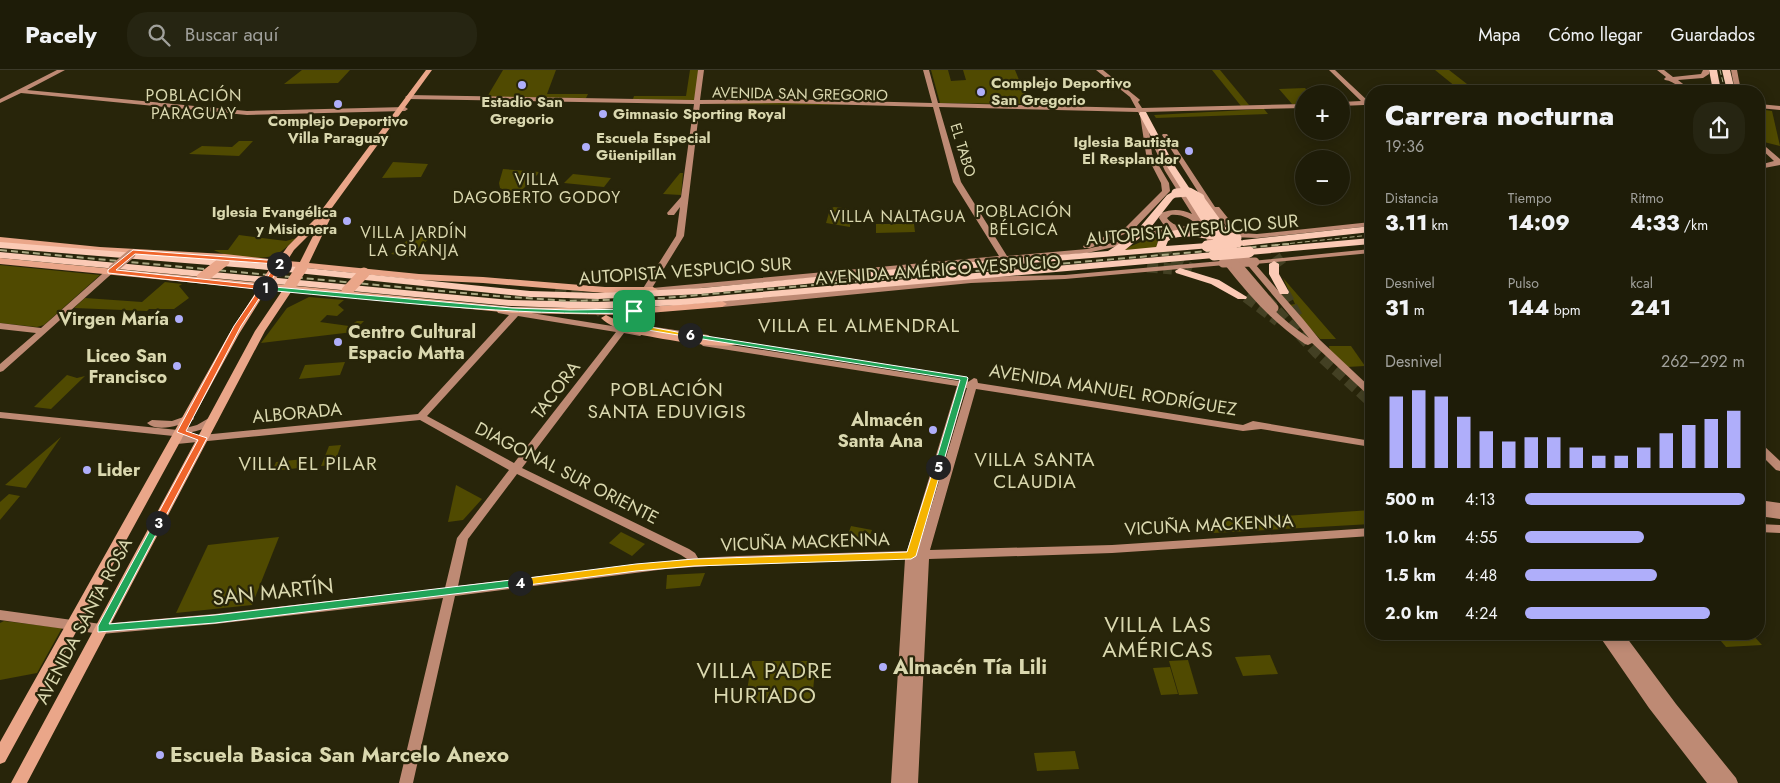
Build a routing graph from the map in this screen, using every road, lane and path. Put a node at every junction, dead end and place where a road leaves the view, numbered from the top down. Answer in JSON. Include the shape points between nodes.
{"nodes":[{"id":1,"x":62,"y":70,"type":"edge"},
{"id":2,"x":429,"y":70,"type":"edge"},
{"id":3,"x":434,"y":70,"type":"edge"},
{"id":4,"x":701,"y":70,"type":"edge"},
{"id":5,"x":926,"y":70,"type":"edge"},
{"id":6,"x":1099,"y":70,"type":"edge"},
{"id":7,"x":1332,"y":70,"type":"edge"},
{"id":8,"x":1655,"y":70,"type":"edge"},
{"id":9,"x":1660,"y":70,"type":"edge"},
{"id":10,"x":1706,"y":70,"type":"edge"},
{"id":11,"x":1713,"y":70,"type":"edge"},
{"id":12,"x":1726,"y":70,"type":"edge"},
{"id":13,"x":1734,"y":70,"type":"edge"},
{"id":14,"x":1668,"y":78,"type":"junction"},
{"id":15,"x":1677,"y":85,"type":"edge"},
{"id":16,"x":1679,"y":85,"type":"edge"},
{"id":17,"x":1716,"y":85,"type":"edge"},
{"id":18,"x":1730,"y":85,"type":"edge"},
{"id":19,"x":1737,"y":85,"type":"edge"},
{"id":20,"x":19,"y":91,"type":"junction"},
{"id":21,"x":410,"y":98,"type":"junction"},
{"id":22,"x":0,"y":100,"type":"edge"},
{"id":23,"x":1365,"y":100,"type":"edge"},
{"id":24,"x":697,"y":104,"type":"junction"},
{"id":25,"x":1350,"y":104,"type":"edge"},
{"id":26,"x":1365,"y":105,"type":"edge"},
{"id":27,"x":1295,"y":106,"type":"edge"},
{"id":28,"x":1765,"y":106,"type":"edge"},
{"id":29,"x":936,"y":107,"type":"junction"},
{"id":30,"x":1780,"y":108,"type":"edge"},
{"id":31,"x":402,"y":109,"type":"junction"},
{"id":32,"x":1146,"y":114,"type":"junction"},
{"id":33,"x":1165,"y":135,"type":"joint"},
{"id":34,"x":1765,"y":150,"type":"edge"},
{"id":35,"x":1765,"y":154,"type":"edge"},
{"id":36,"x":1778,"y":164,"type":"edge"},
{"id":37,"x":1765,"y":166,"type":"edge"},
{"id":38,"x":1186,"y":169,"type":"junction"},
{"id":39,"x":684,"y":198,"type":"junction"},
{"id":40,"x":671,"y":212,"type":"dead end"},
{"id":41,"x":1365,"y":225,"type":"edge"},
{"id":42,"x":1180,"y":228,"type":"junction"},
{"id":43,"x":1199,"y":229,"type":"junction"},
{"id":44,"x":1365,"y":230,"type":"edge"},
{"id":45,"x":1142,"y":235,"type":"dead end"},
{"id":46,"x":0,"y":240,"type":"edge"},
{"id":47,"x":1124,"y":242,"type":"dead end"},
{"id":48,"x":1365,"y":242,"type":"edge"},
{"id":49,"x":0,"y":245,"type":"edge"},
{"id":50,"x":1365,"y":247,"type":"edge"},
{"id":51,"x":1161,"y":248,"type":"dead end"},
{"id":52,"x":1365,"y":251,"type":"edge"},
{"id":53,"x":288,"y":252,"type":"junction"},
{"id":54,"x":1239,"y":252,"type":"junction"},
{"id":55,"x":132,"y":253,"type":"junction"},
{"id":56,"x":0,"y":255,"type":"edge"},
{"id":57,"x":1073,"y":255,"type":"junction"},
{"id":58,"x":1285,"y":256,"type":"tunnel mouth"},
{"id":59,"x":234,"y":258,"type":"junction"},
{"id":60,"x":1004,"y":258,"type":"junction"},
{"id":61,"x":0,"y":260,"type":"edge"},
{"id":62,"x":262,"y":261,"type":"junction"},
{"id":63,"x":34,"y":264,"type":"joint"},
{"id":64,"x":279,"y":264,"type":"junction"},
{"id":65,"x":1274,"y":264,"type":"dead end"},
{"id":66,"x":303,"y":266,"type":"junction"},
{"id":67,"x":1147,"y":267,"type":"tunnel mouth"},
{"id":68,"x":1192,"y":269,"type":"tunnel mouth"},
{"id":69,"x":1180,"y":270,"type":"tunnel mouth"},
{"id":70,"x":112,"y":271,"type":"junction"},
{"id":71,"x":364,"y":272,"type":"junction"},
{"id":72,"x":1012,"y":273,"type":"junction"},
{"id":73,"x":419,"y":277,"type":"junction"},
{"id":74,"x":202,"y":280,"type":"junction"},
{"id":75,"x":781,"y":283,"type":"junction"},
{"id":76,"x":264,"y":286,"type":"junction"},
{"id":77,"x":848,"y":286,"type":"junction"},
{"id":78,"x":288,"y":288,"type":"junction"},
{"id":79,"x":650,"y":290,"type":"junction"},
{"id":80,"x":307,"y":291,"type":"junction"},
{"id":81,"x":555,"y":291,"type":"tunnel mouth"},
{"id":82,"x":1284,"y":292,"type":"tunnel mouth"},
{"id":83,"x":335,"y":293,"type":"junction"},
{"id":84,"x":277,"y":304,"type":"junction"},
{"id":85,"x":722,"y":304,"type":"junction"},
{"id":86,"x":1277,"y":307,"type":"junction"},
{"id":87,"x":488,"y":308,"type":"junction"},
{"id":88,"x":634,"y":311,"type":"junction"},
{"id":89,"x":515,"y":314,"type":"junction"},
{"id":90,"x":606,"y":318,"type":"tunnel mouth"},
{"id":91,"x":0,"y":326,"type":"edge"},
{"id":92,"x":43,"y":331,"type":"junction"},
{"id":93,"x":621,"y":331,"type":"junction"},
{"id":94,"x":733,"y":343,"type":"junction"},
{"id":95,"x":1312,"y":343,"type":"junction"},
{"id":96,"x":0,"y":369,"type":"edge"},
{"id":97,"x":968,"y":382,"type":"junction"},
{"id":98,"x":1365,"y":388,"type":"edge"},
{"id":99,"x":1365,"y":395,"type":"edge"},
{"id":100,"x":0,"y":408,"type":"edge"},
{"id":101,"x":0,"y":415,"type":"edge"},
{"id":102,"x":421,"y":417,"type":"junction"},
{"id":103,"x":189,"y":418,"type":"junction"},
{"id":104,"x":213,"y":420,"type":"junction"},
{"id":105,"x":100,"y":421,"type":"junction"},
{"id":106,"x":179,"y":436,"type":"junction"},
{"id":107,"x":203,"y":438,"type":"junction"},
{"id":108,"x":1365,"y":443,"type":"edge"},
{"id":109,"x":1765,"y":453,"type":"edge"},
{"id":110,"x":1780,"y":467,"type":"edge"},
{"id":111,"x":516,"y":469,"type":"junction"},
{"id":112,"x":1765,"y":505,"type":"edge"},
{"id":113,"x":1780,"y":507,"type":"edge"},
{"id":114,"x":1765,"y":513,"type":"edge"},
{"id":115,"x":1780,"y":515,"type":"edge"},
{"id":116,"x":1765,"y":528,"type":"edge"},
{"id":117,"x":1780,"y":529,"type":"edge"},
{"id":118,"x":1365,"y":532,"type":"edge"},
{"id":119,"x":917,"y":555,"type":"junction"},
{"id":120,"x":694,"y":563,"type":"junction"},
{"id":121,"x":450,"y":592,"type":"junction"},
{"id":122,"x":0,"y":616,"type":"edge"},
{"id":123,"x":72,"y":626,"type":"junction"},
{"id":124,"x":101,"y":629,"type":"junction"},
{"id":125,"x":1608,"y":640,"type":"edge"},
{"id":126,"x":1621,"y":640,"type":"edge"},
{"id":127,"x":0,"y":758,"type":"edge"},
{"id":128,"x":19,"y":783,"type":"edge"},
{"id":129,"x":406,"y":783,"type":"edge"},
{"id":130,"x":898,"y":783,"type":"edge"},
{"id":131,"x":911,"y":783,"type":"edge"},
{"id":132,"x":1715,"y":783,"type":"edge"},
{"id":133,"x":1731,"y":783,"type":"edge"}],
"edges":[{"from":1,"to":20,"type":"main road"},
{"from":2,"to":21,"type":"main road","name":"AVENIDA SANTA ROSA"},
{"from":3,"to":21,"type":"main road","name":"AVENIDA SANTA ROSA"},
{"from":4,"to":24,"type":"main road"},
{"from":5,"to":29,"type":"main road","name":"EL TABO"},
{"from":6,"to":32,"type":"main road","via":[[1132,96]]},
{"from":7,"to":23,"type":"main road"},
{"from":8,"to":14,"type":"main road"},
{"from":9,"to":14,"type":"main road"},
{"from":10,"to":14,"type":"main road","via":[[1706,74],[1700,77]]},
{"from":11,"to":17,"type":"highway"},
{"from":12,"to":18,"type":"highway"},
{"from":13,"to":19,"type":"main road"},
{"from":14,"to":15,"type":"main road"},
{"from":14,"to":16,"type":"main road"},
{"from":20,"to":22,"type":"main road"},
{"from":20,"to":31,"type":"main road","via":[[246,112]]},
{"from":21,"to":24,"type":"main road","name":"AVENIDA SAN GREGORIO"},
{"from":21,"to":31,"type":"main road","name":"AVENIDA SANTA ROSA"},
{"from":24,"to":29,"type":"main road","name":"AVENIDA SAN GREGORIO"},
{"from":24,"to":39,"type":"main road"},
{"from":25,"to":26,"type":"main road"},
{"from":27,"to":32,"type":"main road","name":"AVENIDA SAN GREGORIO"},
{"from":28,"to":30,"type":"main road"},
{"from":29,"to":32,"type":"main road","name":"AVENIDA SAN GREGORIO"},
{"from":29,"to":60,"type":"main road","name":"EL TABO","via":[[957,184]]},
{"from":31,"to":53,"type":"main road","name":"AVENIDA SANTA ROSA","via":[[318,221]]},
{"from":31,"to":66,"type":"main road","name":"AVENIDA SANTA ROSA","via":[[324,222]]},
{"from":32,"to":33,"type":"highway"},
{"from":32,"to":43,"type":"main road","via":[[1163,161]]},
{"from":32,"to":54,"type":"highway","via":[[1176,176],[1204,220]]},
{"from":32,"to":57,"type":"main road","via":[[1150,156],[1166,185],[1165,193],[1127,230]]},
{"from":33,"to":38,"type":"main road"},
{"from":34,"to":36,"type":"main road"},
{"from":35,"to":36,"type":"main road"},
{"from":36,"to":37,"type":"main road"},
{"from":38,"to":54,"type":"main road","via":[[1222,217]]},
{"from":38,"to":95,"type":"main road","via":[[1258,275],[1299,319]]},
{"from":39,"to":40,"type":"main road"},
{"from":39,"to":79,"type":"main road","via":[[680,237]]},
{"from":41,"to":54,"type":"main road","name":"AVENIDA AMÉRICO VESPUCIO","via":[[1269,235]]},
{"from":42,"to":43,"type":"main road"},
{"from":42,"to":43,"type":"main road","via":[[1166,223],[1164,215],[1173,212],[1185,214]]},
{"from":42,"to":45,"type":"main road"},
{"from":43,"to":51,"type":"highway","via":[[1170,235],[1163,240]]},
{"from":43,"to":54,"type":"highway","bridge":true},
{"from":43,"to":95,"type":"main road","via":[[1258,298],[1287,327]]},
{"from":44,"to":54,"type":"highway","name":"AUTOPISTA VESPUCIO SUR","via":[[1293,239]]},
{"from":46,"to":55,"type":"main road","name":"AVENIDA AMÉRICO VESPUCIO"},
{"from":47,"to":57,"type":"main road","name":"AVENIDA AMÉRICO VESPUCIO"},
{"from":48,"to":54,"type":"highway","name":"AUTOPISTA VESPUCIO SUR"},
{"from":49,"to":75,"type":"highway","name":"AUTOPISTA VESPUCIO SUR","via":[[566,296],[656,294]]},
{"from":50,"to":58,"type":"highway"},
{"from":52,"to":54,"type":"main road","name":"AVENIDA AMÉRICO VESPUCIO"},
{"from":53,"to":62,"type":"main road"},
{"from":53,"to":64,"type":"main road","name":"AVENIDA SANTA ROSA"},
{"from":54,"to":57,"type":"highway","name":"AUTOPISTA VESPUCIO SUR","bridge":true,"via":[[1207,246]]},
{"from":54,"to":57,"type":"highway","bridge":true,"via":[[1200,198],[1189,192],[1170,196],[1126,245],[1114,251]]},
{"from":54,"to":72,"type":"highway","name":"AUTOPISTA VESPUCIO SUR","bridge":true},
{"from":54,"to":85,"type":"main road","name":"AVENIDA AMÉRICO VESPUCIO","via":[[1065,277],[982,279]]},
{"from":54,"to":86,"type":"main road"},
{"from":54,"to":86,"type":"main road","bridge":true,"via":[[1239,267]]},
{"from":55,"to":59,"type":"main road","name":"AVENIDA AMÉRICO VESPUCIO"},
{"from":55,"to":70,"type":"main road","bridge":true},
{"from":56,"to":77,"type":"highway","name":"AUTOPISTA VESPUCIO SUR","via":[[560,306],[646,305]]},
{"from":57,"to":60,"type":"main road","name":"AVENIDA AMÉRICO VESPUCIO"},
{"from":57,"to":75,"type":"highway","name":"AUTOPISTA VESPUCIO SUR"},
{"from":59,"to":62,"type":"main road","name":"AVENIDA AMÉRICO VESPUCIO"},
{"from":59,"to":74,"type":"main road","bridge":true,"via":[[224,260]]},
{"from":60,"to":79,"type":"main road","name":"AVENIDA AMÉRICO VESPUCIO"},
{"from":61,"to":63,"type":"highway"},
{"from":62,"to":64,"type":"main road","name":"AVENIDA AMÉRICO VESPUCIO"},
{"from":63,"to":70,"type":"main road","name":"AVENIDA AMÉRICO VESPUCIO"},
{"from":64,"to":66,"type":"main road","name":"AVENIDA AMÉRICO VESPUCIO"},
{"from":64,"to":76,"type":"main road","name":"AVENIDA SANTA ROSA","bridge":true},
{"from":65,"to":82,"type":"highway","via":[[1274,274]]},
{"from":66,"to":71,"type":"main road","name":"AVENIDA AMÉRICO VESPUCIO"},
{"from":66,"to":78,"type":"main road","name":"AVENIDA SANTA ROSA","bridge":true},
{"from":67,"to":72,"type":"highway","via":[[1056,274]]},
{"from":68,"to":69,"type":"highway","via":[[1221,281],[1244,297],[1215,282]]},
{"from":70,"to":74,"type":"main road","name":"AVENIDA AMÉRICO VESPUCIO"},
{"from":70,"to":92,"type":"main road"},
{"from":71,"to":73,"type":"main road","name":"AVENIDA AMÉRICO VESPUCIO"},
{"from":71,"to":83,"type":"main road","bridge":true,"via":[[347,291]]},
{"from":72,"to":77,"type":"highway","name":"AUTOPISTA VESPUCIO SUR"},
{"from":73,"to":79,"type":"main road","name":"AVENIDA AMÉRICO VESPUCIO","via":[[597,290]]},
{"from":73,"to":81,"type":"main road"},
{"from":74,"to":76,"type":"main road","name":"AVENIDA AMÉRICO VESPUCIO"},
{"from":75,"to":79,"type":"highway"},
{"from":76,"to":78,"type":"main road","name":"AVENIDA AMÉRICO VESPUCIO"},
{"from":76,"to":103,"type":"main road","name":"AVENIDA SANTA ROSA"},
{"from":77,"to":85,"type":"highway"},
{"from":78,"to":80,"type":"main road","name":"AVENIDA AMÉRICO VESPUCIO"},
{"from":78,"to":84,"type":"main road","name":"AVENIDA SANTA ROSA"},
{"from":80,"to":83,"type":"main road","name":"AVENIDA AMÉRICO VESPUCIO"},
{"from":80,"to":84,"type":"main road"},
{"from":83,"to":87,"type":"main road","name":"AVENIDA AMÉRICO VESPUCIO"},
{"from":84,"to":104,"type":"main road","name":"AVENIDA SANTA ROSA"},
{"from":85,"to":88,"type":"main road","name":"AVENIDA AMÉRICO VESPUCIO"},
{"from":86,"to":95,"type":"main road"},
{"from":87,"to":88,"type":"main road","name":"AVENIDA AMÉRICO VESPUCIO"},
{"from":87,"to":89,"type":"main road","name":"AVENIDA MANUEL RODRÍGUEZ"},
{"from":88,"to":94,"type":"main road","name":"AVENIDA MANUEL RODRÍGUEZ","via":[[629,322],[632,326]]},
{"from":89,"to":93,"type":"main road","name":"AVENIDA MANUEL RODRÍGUEZ"},
{"from":89,"to":102,"type":"main road"},
{"from":90,"to":94,"type":"main road","via":[[632,330]]},
{"from":91,"to":92,"type":"main road"},
{"from":92,"to":96,"type":"main road"},
{"from":93,"to":97,"type":"main road","name":"AVENIDA MANUEL RODRÍGUEZ"},
{"from":93,"to":111,"type":"main road","name":"TACORA"},
{"from":94,"to":97,"type":"main road","name":"AVENIDA MANUEL RODRÍGUEZ"},
{"from":95,"to":98,"type":"main road"},
{"from":95,"to":99,"type":"main road"},
{"from":97,"to":108,"type":"main road","name":"AVENIDA MANUEL RODRÍGUEZ","via":[[1158,411],[1243,428],[1258,426]]},
{"from":97,"to":119,"type":"main road"},
{"from":100,"to":105,"type":"main road"},
{"from":101,"to":105,"type":"main road"},
{"from":102,"to":107,"type":"main road","name":"ALBORADA"},
{"from":102,"to":111,"type":"main road","name":"DIAGONAL SUR ORIENTE"},
{"from":103,"to":105,"type":"main road","via":[[170,424]]},
{"from":103,"to":106,"type":"main road","name":"AVENIDA SANTA ROSA"},
{"from":104,"to":106,"type":"main road"},
{"from":104,"to":107,"type":"main road","name":"AVENIDA SANTA ROSA"},
{"from":105,"to":106,"type":"main road"},
{"from":106,"to":107,"type":"main road","name":"ALBORADA"},
{"from":106,"to":123,"type":"main road","name":"AVENIDA SANTA ROSA"},
{"from":107,"to":124,"type":"main road","name":"AVENIDA SANTA ROSA"},
{"from":109,"to":110,"type":"main road"},
{"from":111,"to":120,"type":"main road","name":"DIAGONAL SUR ORIENTE","via":[[685,552]]},
{"from":111,"to":121,"type":"main road","name":"TACORA","via":[[466,534],[460,546]]},
{"from":112,"to":113,"type":"main road"},
{"from":114,"to":115,"type":"main road"},
{"from":116,"to":117,"type":"main road"},
{"from":118,"to":119,"type":"main road","name":"VICUÑA MACKENNA","via":[[1118,548]]},
{"from":119,"to":120,"type":"main road","name":"VICUÑA MACKENNA"},
{"from":119,"to":130,"type":"main road"},
{"from":119,"to":131,"type":"main road"},
{"from":120,"to":121,"type":"main road","name":"VICUÑA MACKENNA"},
{"from":121,"to":124,"type":"main road","name":"SAN MARTÍN"},
{"from":121,"to":129,"type":"main road","name":"TACORA"},
{"from":122,"to":123,"type":"main road"},
{"from":123,"to":124,"type":"main road"},
{"from":123,"to":127,"type":"main road","name":"AVENIDA SANTA ROSA"},
{"from":124,"to":128,"type":"main road","name":"AVENIDA SANTA ROSA"},
{"from":125,"to":132,"type":"main road"},
{"from":126,"to":133,"type":"main road"}]}
